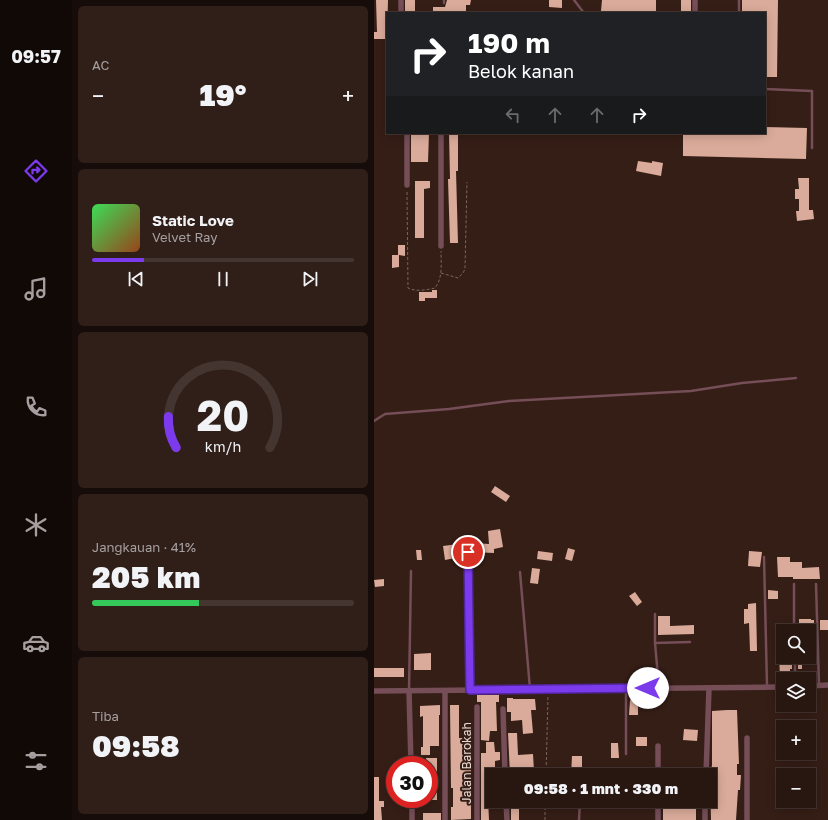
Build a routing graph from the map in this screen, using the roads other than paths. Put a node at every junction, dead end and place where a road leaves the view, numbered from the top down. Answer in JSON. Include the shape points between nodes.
{"nodes":[{"id":1,"x":401,"y":0,"type":"edge"},
{"id":2,"x":574,"y":0,"type":"edge"},
{"id":3,"x":695,"y":0,"type":"edge"},
{"id":4,"x":739,"y":0,"type":"edge"},
{"id":5,"x":401,"y":12,"type":"edge"},
{"id":6,"x":583,"y":12,"type":"edge"},
{"id":7,"x":695,"y":12,"type":"edge"},
{"id":8,"x":739,"y":12,"type":"edge"},
{"id":9,"x":766,"y":89,"type":"edge"},
{"id":10,"x":407,"y":134,"type":"edge"},
{"id":11,"x":441,"y":134,"type":"edge"},
{"id":12,"x":812,"y":148,"type":"dead end"},
{"id":13,"x":407,"y":185,"type":"road end"},
{"id":14,"x":441,"y":246,"type":"road end"},
{"id":15,"x":796,"y":378,"type":"dead end"},
{"id":16,"x":374,"y":421,"type":"edge"},
{"id":17,"x":468,"y":552,"type":"dead end"},
{"id":18,"x":764,"y":557,"type":"dead end"},
{"id":19,"x":411,"y":571,"type":"dead end"},
{"id":20,"x":520,"y":572,"type":"dead end"},
{"id":21,"x":794,"y":584,"type":"dead end"},
{"id":22,"x":816,"y":584,"type":"dead end"},
{"id":23,"x":655,"y":614,"type":"dead end"},
{"id":24,"x":794,"y":624,"type":"edge"},
{"id":25,"x":690,"y":642,"type":"dead end"},
{"id":26,"x":655,"y":643,"type":"junction"},
{"id":27,"x":819,"y":686,"type":"joint"},
{"id":28,"x":828,"y":686,"type":"edge"},
{"id":29,"x":767,"y":687,"type":"junction"},
{"id":30,"x":776,"y":687,"type":"edge"},
{"id":31,"x":626,"y":688,"type":"junction"},
{"id":32,"x":659,"y":688,"type":"junction"},
{"id":33,"x":709,"y":688,"type":"junction"},
{"id":34,"x":470,"y":690,"type":"junction"},
{"id":35,"x":530,"y":690,"type":"junction"},
{"id":36,"x":374,"y":691,"type":"edge"},
{"id":37,"x":409,"y":691,"type":"junction"},
{"id":38,"x":445,"y":691,"type":"junction"},
{"id":39,"x":477,"y":707,"type":"dead end"},
{"id":40,"x":504,"y":709,"type":"dead end"},
{"id":41,"x":747,"y":738,"type":"dead end"},
{"id":42,"x":658,"y":746,"type":"dead end"},
{"id":43,"x":626,"y":754,"type":"dead end"},
{"id":44,"x":411,"y":756,"type":"edge"},
{"id":45,"x":505,"y":768,"type":"edge"},
{"id":46,"x":658,"y":768,"type":"edge"},
{"id":47,"x":706,"y":768,"type":"edge"},
{"id":48,"x":412,"y":808,"type":"edge"},
{"id":49,"x":506,"y":808,"type":"edge"},
{"id":50,"x":580,"y":808,"type":"edge"},
{"id":51,"x":658,"y":808,"type":"edge"},
{"id":52,"x":705,"y":808,"type":"edge"},
{"id":53,"x":412,"y":820,"type":"edge"},
{"id":54,"x":445,"y":820,"type":"edge"},
{"id":55,"x":477,"y":820,"type":"edge"},
{"id":56,"x":506,"y":820,"type":"edge"},
{"id":57,"x":579,"y":820,"type":"edge"},
{"id":58,"x":658,"y":820,"type":"edge"},
{"id":59,"x":705,"y":820,"type":"edge"},
{"id":60,"x":748,"y":820,"type":"edge"}],
"edges":[{"from":1,"to":5,"type":"street"},
{"from":2,"to":6,"type":"lane"},
{"from":3,"to":7,"type":"street"},
{"from":4,"to":8,"type":"lane"},
{"from":9,"to":12,"type":"lane","via":[[812,91]]},
{"from":10,"to":13,"type":"street"},
{"from":11,"to":14,"type":"street"},
{"from":15,"to":16,"type":"lane","via":[[691,391],[509,401],[385,414]]},
{"from":17,"to":34,"type":"street"},
{"from":18,"to":29,"type":"lane"},
{"from":19,"to":37,"type":"lane"},
{"from":20,"to":35,"type":"lane"},
{"from":21,"to":24,"type":"lane"},
{"from":22,"to":27,"type":"lane"},
{"from":23,"to":26,"type":"lane"},
{"from":25,"to":26,"type":"lane"},
{"from":26,"to":32,"type":"lane"},
{"from":27,"to":28,"type":"street"},
{"from":29,"to":30,"type":"street"},
{"from":29,"to":33,"type":"street"},
{"from":31,"to":32,"type":"street"},
{"from":31,"to":35,"type":"street"},
{"from":31,"to":43,"type":"lane"},
{"from":32,"to":33,"type":"street"},
{"from":33,"to":47,"type":"street"},
{"from":34,"to":35,"type":"street"},
{"from":34,"to":38,"type":"street"},
{"from":36,"to":37,"type":"street"},
{"from":37,"to":38,"type":"street"},
{"from":37,"to":44,"type":"street"},
{"from":38,"to":54,"type":"street"},
{"from":39,"to":55,"type":"street","name":"Jalan Barokah"},
{"from":40,"to":45,"type":"street"},
{"from":41,"to":60,"type":"street"},
{"from":42,"to":46,"type":"street"},
{"from":48,"to":53,"type":"street"},
{"from":49,"to":56,"type":"street"},
{"from":50,"to":57,"type":"lane"},
{"from":51,"to":58,"type":"street"},
{"from":52,"to":59,"type":"street"}]}
